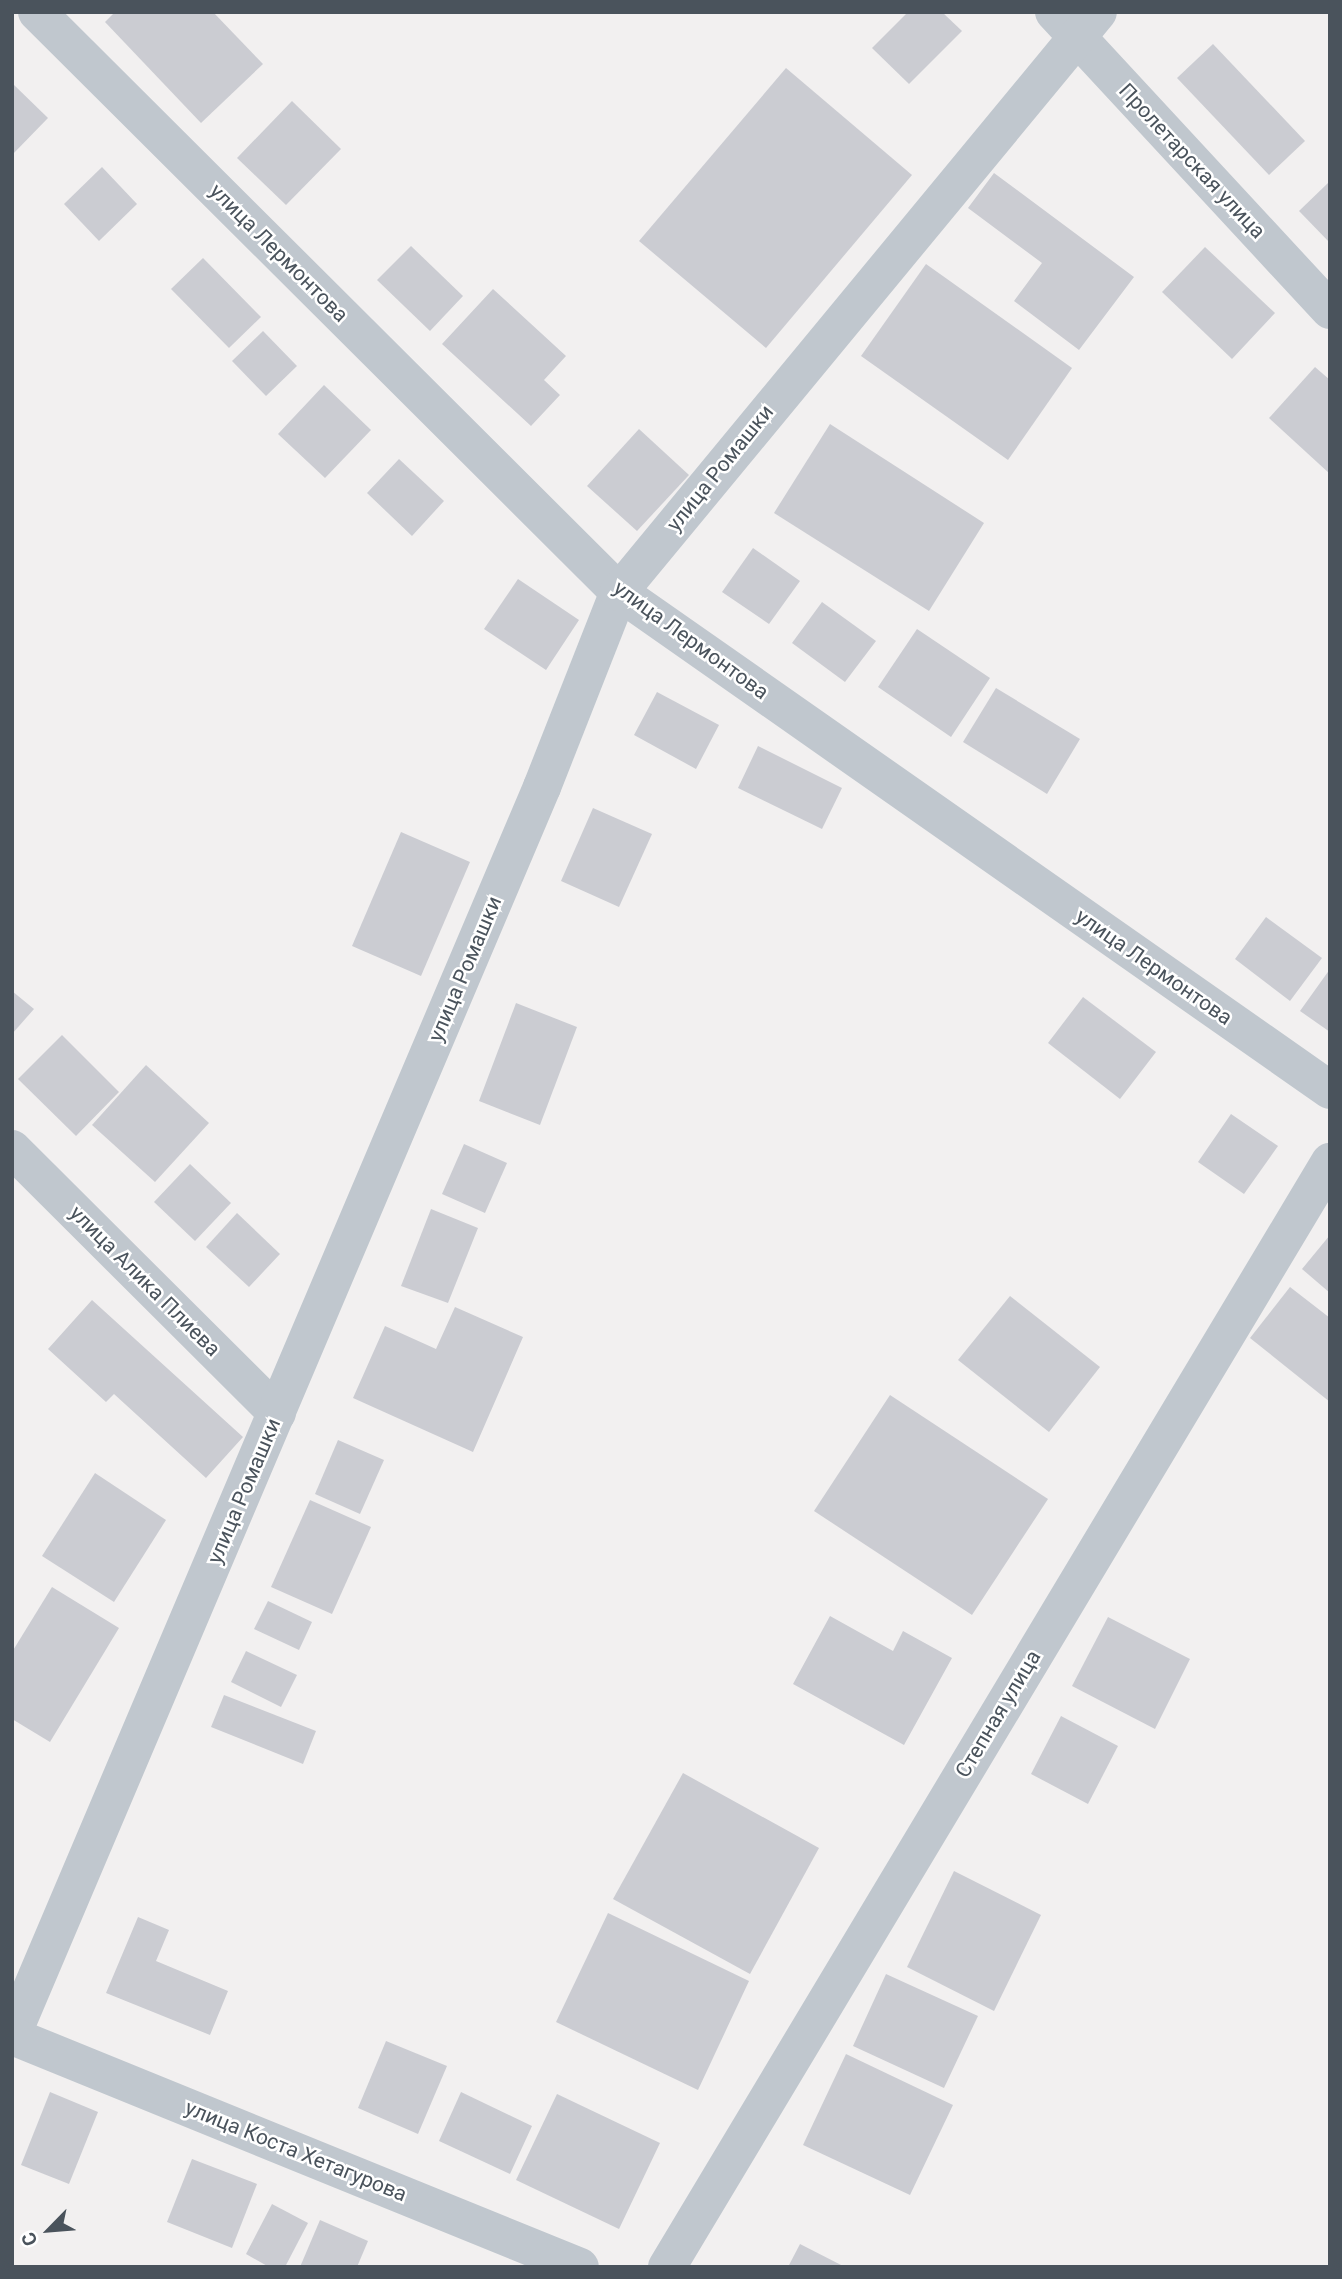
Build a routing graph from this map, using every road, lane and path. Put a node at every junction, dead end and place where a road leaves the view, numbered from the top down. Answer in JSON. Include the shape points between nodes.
{"nodes":[{"id":1,"x":37,"y":12,"type":"edge"},
{"id":2,"x":1075,"y":20,"type":"edge"},
{"id":3,"x":1330,"y":310,"type":"edge"},
{"id":4,"x":619,"y":592,"type":"junction"},
{"id":5,"x":1330,"y":1090,"type":"edge"},
{"id":6,"x":12,"y":1149,"type":"edge"},
{"id":7,"x":1330,"y":1162,"type":"edge"},
{"id":8,"x":277,"y":1413,"type":"junction"},
{"id":9,"x":12,"y":2035,"type":"edge"},
{"id":10,"x":580,"y":2267,"type":"edge"},
{"id":11,"x":667,"y":2267,"type":"edge"}],
"edges":[{"from":1,"to":4,"type":"street","name":"улица Лермонтова"},
{"from":2,"to":3,"type":"street","name":"Пролетарская улица"},
{"from":2,"to":4,"type":"street","name":"улица Ромашки"},
{"from":4,"to":5,"type":"street","name":"улица Лермонтова"},
{"from":4,"to":8,"type":"street","name":"улица Ромашки"},
{"from":6,"to":8,"type":"street","name":"улица Алика Плиева"},
{"from":7,"to":11,"type":"street","name":"Степная улица"},
{"from":8,"to":9,"type":"street","name":"улица Ромашки"},
{"from":9,"to":10,"type":"street","name":"улица Коста Хетагурова"}]}
